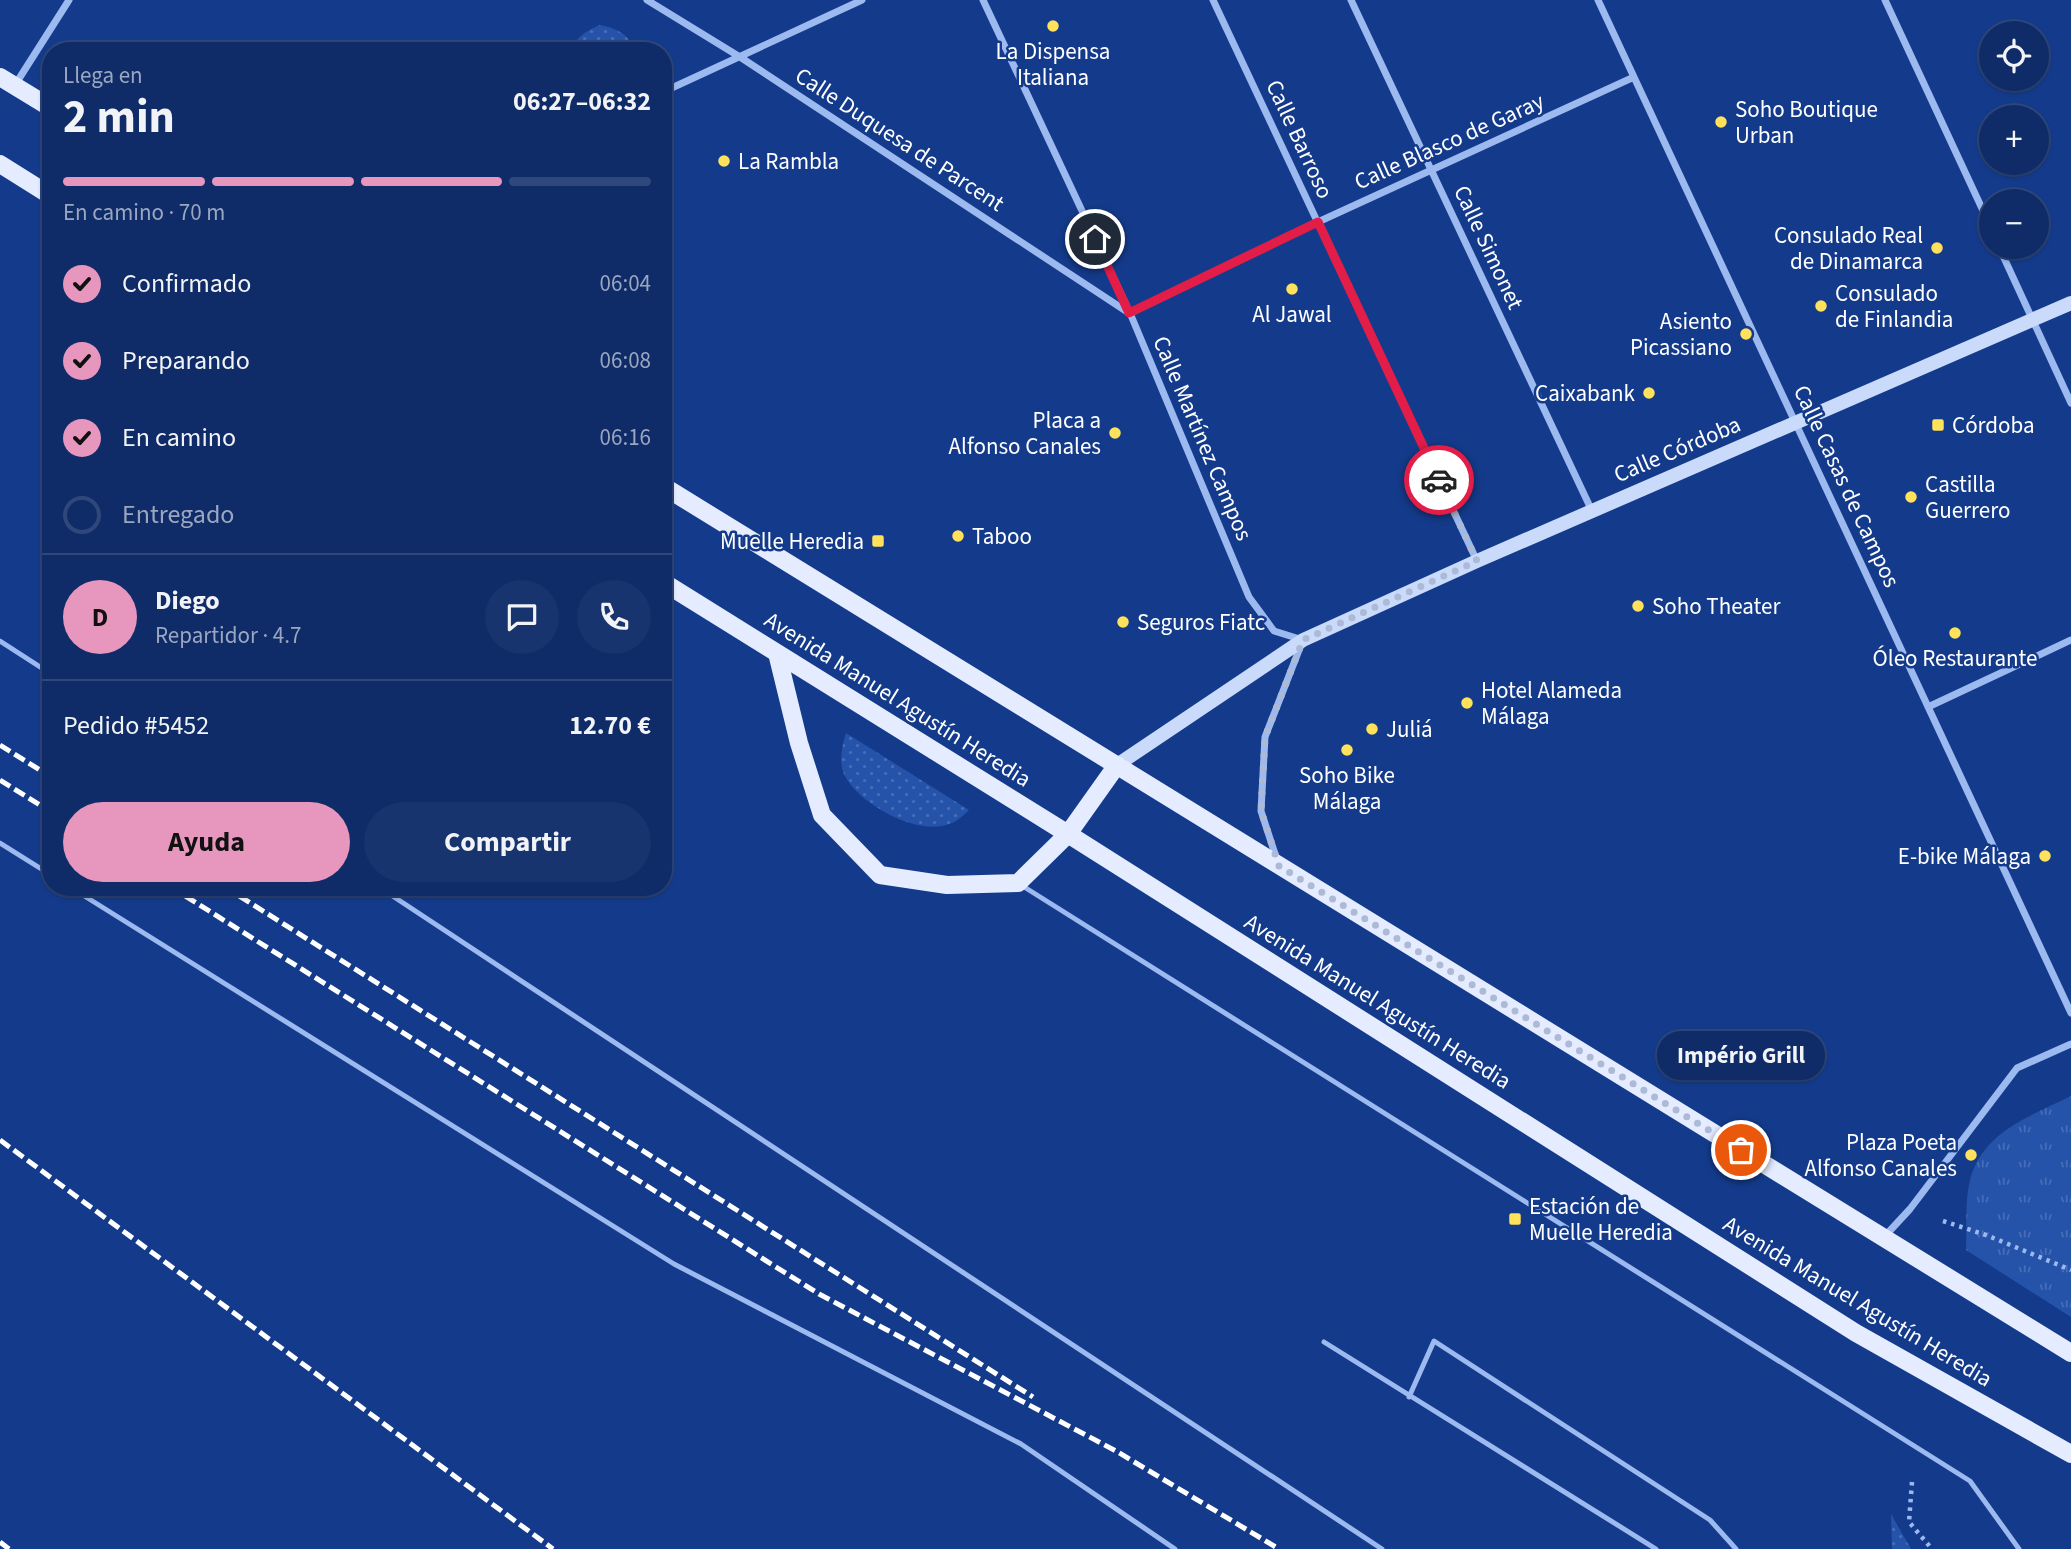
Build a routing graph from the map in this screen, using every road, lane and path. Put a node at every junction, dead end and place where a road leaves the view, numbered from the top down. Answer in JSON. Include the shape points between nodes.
{"nodes":[{"id":1,"x":69,"y":0,"type":"edge"},
{"id":2,"x":647,"y":0,"type":"edge"},
{"id":3,"x":862,"y":0,"type":"edge"},
{"id":4,"x":983,"y":0,"type":"edge"},
{"id":5,"x":1213,"y":0,"type":"edge"},
{"id":6,"x":1351,"y":0,"type":"edge"},
{"id":7,"x":1598,"y":0,"type":"edge"},
{"id":8,"x":1885,"y":0,"type":"edge"},
{"id":9,"x":740,"y":57,"type":"junction"},
{"id":10,"x":1634,"y":77,"type":"junction"},
{"id":11,"x":7,"y":81,"type":"edge"},
{"id":12,"x":672,"y":88,"type":"edge"},
{"id":13,"x":42,"y":102,"type":"edge"},
{"id":14,"x":0,"y":164,"type":"edge"},
{"id":15,"x":1432,"y":170,"type":"junction"},
{"id":16,"x":42,"y":190,"type":"edge"},
{"id":17,"x":1979,"y":202,"type":"edge"},
{"id":18,"x":1318,"y":222,"type":"junction"},
{"id":19,"x":2005,"y":259,"type":"edge"},
{"id":20,"x":2071,"y":303,"type":"edge"},
{"id":21,"x":1129,"y":313,"type":"junction"},
{"id":22,"x":2033,"y":320,"type":"junction"},
{"id":23,"x":2071,"y":403,"type":"edge"},
{"id":24,"x":1797,"y":422,"type":"junction"},
{"id":25,"x":672,"y":492,"type":"edge"},
{"id":26,"x":1592,"y":511,"type":"junction"},
{"id":27,"x":1477,"y":561,"type":"junction"},
{"id":28,"x":672,"y":588,"type":"edge"},
{"id":29,"x":1303,"y":640,"type":"junction"},
{"id":30,"x":2071,"y":640,"type":"edge"},
{"id":31,"x":0,"y":641,"type":"edge"},
{"id":32,"x":777,"y":653,"type":"junction"},
{"id":33,"x":42,"y":668,"type":"edge"},
{"id":34,"x":1928,"y":707,"type":"junction"},
{"id":35,"x":1117,"y":765,"type":"junction"},
{"id":36,"x":1068,"y":834,"type":"junction"},
{"id":37,"x":0,"y":843,"type":"edge"},
{"id":38,"x":1279,"y":866,"type":"junction"},
{"id":39,"x":42,"y":869,"type":"edge"},
{"id":40,"x":1018,"y":883,"type":"junction"},
{"id":41,"x":84,"y":896,"type":"edge"},
{"id":42,"x":393,"y":896,"type":"edge"},
{"id":43,"x":2071,"y":1013,"type":"edge"},
{"id":44,"x":2071,"y":1044,"type":"edge"},
{"id":45,"x":1910,"y":1209,"type":"junction"},
{"id":46,"x":1884,"y":1237,"type":"junction"},
{"id":47,"x":2071,"y":1270,"type":"edge"},
{"id":48,"x":1324,"y":1342,"type":"dead end"},
{"id":49,"x":2071,"y":1353,"type":"edge"},
{"id":50,"x":1409,"y":1397,"type":"junction"},
{"id":51,"x":2071,"y":1454,"type":"edge"},
{"id":52,"x":1913,"y":1474,"type":"dead end"},
{"id":53,"x":1175,"y":1549,"type":"edge"},
{"id":54,"x":1382,"y":1549,"type":"edge"},
{"id":55,"x":1656,"y":1549,"type":"edge"},
{"id":56,"x":1736,"y":1549,"type":"edge"},
{"id":57,"x":1932,"y":1549,"type":"edge"},
{"id":58,"x":2019,"y":1549,"type":"edge"}],
"edges":[{"from":1,"to":11,"type":"street"},
{"from":2,"to":9,"type":"street","name":"Calle Duquesa de Parcent"},
{"from":3,"to":9,"type":"street"},
{"from":4,"to":21,"type":"street","name":"Calle Martínez Campos"},
{"from":5,"to":18,"type":"street","name":"Calle Barroso"},
{"from":6,"to":15,"type":"street","name":"Calle Simonet"},
{"from":7,"to":10,"type":"street","name":"Calle Casas de Campos"},
{"from":8,"to":17,"type":"street"},
{"from":9,"to":12,"type":"street"},
{"from":9,"to":21,"type":"street","name":"Calle Duquesa de Parcent"},
{"from":10,"to":15,"type":"street","name":"Calle Blasco de Garay"},
{"from":10,"to":24,"type":"street","name":"Calle Casas de Campos"},
{"from":11,"to":13,"type":"main road"},
{"from":14,"to":16,"type":"main road"},
{"from":15,"to":18,"type":"street","name":"Calle Blasco de Garay"},
{"from":15,"to":26,"type":"street","name":"Calle Simonet"},
{"from":18,"to":21,"type":"street","name":"Calle Blasco de Garay"},
{"from":18,"to":27,"type":"street","name":"Calle Barroso"},
{"from":19,"to":22,"type":"street"},
{"from":20,"to":22,"type":"street","name":"Calle Córdoba"},
{"from":21,"to":29,"type":"street","name":"Calle Martínez Campos","via":[[1248,597],[1274,631]]},
{"from":22,"to":23,"type":"street"},
{"from":22,"to":24,"type":"street","name":"Calle Córdoba"},
{"from":24,"to":26,"type":"street","name":"Calle Córdoba"},
{"from":24,"to":34,"type":"street","name":"Calle Casas de Campos"},
{"from":25,"to":35,"type":"main road"},
{"from":26,"to":27,"type":"street","name":"Calle Córdoba"},
{"from":27,"to":29,"type":"street","name":"Calle Córdoba"},
{"from":28,"to":32,"type":"main road","name":"Avenida Manuel Agustín Heredia"},
{"from":29,"to":35,"type":"street","name":"Calle Córdoba"},
{"from":29,"to":38,"type":"street","via":[[1265,737],[1261,811]]},
{"from":30,"to":34,"type":"street"},
{"from":31,"to":33,"type":"lane"},
{"from":32,"to":36,"type":"main road","name":"Avenida Manuel Agustín Heredia"},
{"from":32,"to":40,"type":"main road","via":[[822,815],[880,875],[947,885]]},
{"from":34,"to":43,"type":"street","name":"Calle Casas de Campos"},
{"from":35,"to":36,"type":"main road"},
{"from":35,"to":38,"type":"main road"},
{"from":36,"to":40,"type":"main road"},
{"from":36,"to":51,"type":"main road","name":"Avenida Manuel Agustín Heredia","via":[[1856,1333]]},
{"from":37,"to":39,"type":"lane"},
{"from":38,"to":46,"type":"main road"},
{"from":40,"to":58,"type":"lane","via":[[1970,1481]]},
{"from":41,"to":53,"type":"lane","via":[[674,1264],[1021,1444]]},
{"from":42,"to":54,"type":"lane"},
{"from":44,"to":45,"type":"street","via":[[2017,1069]]},
{"from":45,"to":46,"type":"street"},
{"from":45,"to":47,"type":"path"},
{"from":46,"to":49,"type":"main road"},
{"from":48,"to":50,"type":"lane"},
{"from":50,"to":55,"type":"lane"},
{"from":50,"to":56,"type":"lane","via":[[1434,1342],[1710,1520]]},
{"from":52,"to":57,"type":"path","via":[[1909,1522]]}]}
